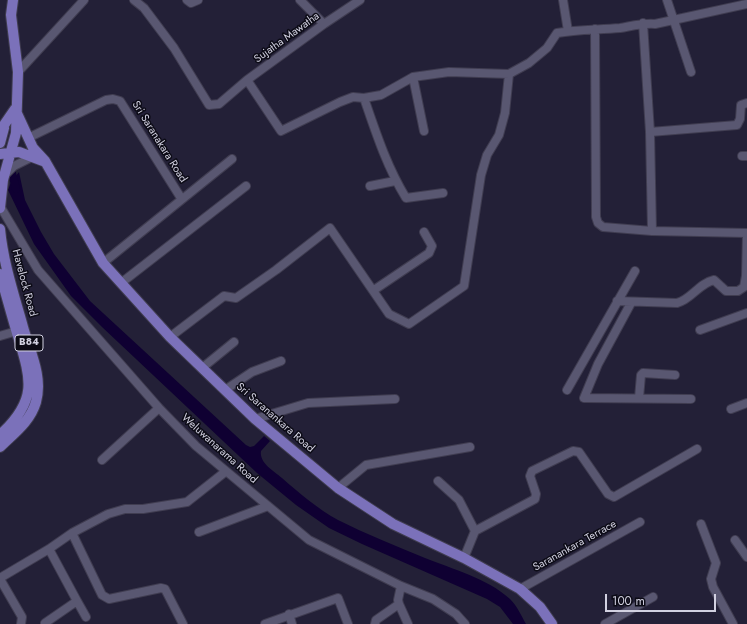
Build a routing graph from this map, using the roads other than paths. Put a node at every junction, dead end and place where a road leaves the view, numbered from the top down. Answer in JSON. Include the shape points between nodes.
{"nodes":[{"id":1,"x":13,"y":0,"type":"edge"},
{"id":2,"x":84,"y":0,"type":"edge"},
{"id":3,"x":134,"y":0,"type":"edge"},
{"id":4,"x":187,"y":0,"type":"edge"},
{"id":5,"x":198,"y":0,"type":"edge"},
{"id":6,"x":300,"y":0,"type":"edge"},
{"id":7,"x":360,"y":0,"type":"edge"},
{"id":8,"x":563,"y":0,"type":"edge"},
{"id":9,"x":667,"y":0,"type":"edge"},
{"id":10,"x":747,"y":4,"type":"edge"},
{"id":11,"x":674,"y":20,"type":"junction"},
{"id":12,"x":643,"y":23,"type":"junction"},
{"id":13,"x":324,"y":24,"type":"junction"},
{"id":14,"x":595,"y":29,"type":"junction"},
{"id":15,"x":568,"y":31,"type":"junction"},
{"id":16,"x":18,"y":72,"type":"junction"},
{"id":17,"x":692,"y":72,"type":"dead end"},
{"id":18,"x":509,"y":74,"type":"junction"},
{"id":19,"x":414,"y":77,"type":"junction"},
{"id":20,"x":247,"y":80,"type":"junction"},
{"id":21,"x":364,"y":98,"type":"junction"},
{"id":22,"x":747,"y":103,"type":"edge"},
{"id":23,"x":15,"y":109,"type":"junction"},
{"id":24,"x":2,"y":127,"type":"edge"},
{"id":25,"x":424,"y":132,"type":"dead end"},
{"id":26,"x":650,"y":132,"type":"junction"},
{"id":27,"x":28,"y":138,"type":"junction"},
{"id":28,"x":0,"y":143,"type":"edge"},
{"id":29,"x":5,"y":153,"type":"edge"},
{"id":30,"x":34,"y":156,"type":"junction"},
{"id":31,"x":232,"y":159,"type":"dead end"},
{"id":32,"x":45,"y":161,"type":"junction"},
{"id":33,"x":4,"y":178,"type":"junction"},
{"id":34,"x":395,"y":181,"type":"junction"},
{"id":35,"x":246,"y":186,"type":"dead end"},
{"id":36,"x":370,"y":186,"type":"dead end"},
{"id":37,"x":443,"y":193,"type":"dead end"},
{"id":38,"x":0,"y":195,"type":"edge"},
{"id":39,"x":181,"y":198,"type":"junction"},
{"id":40,"x":0,"y":207,"type":"edge"},
{"id":41,"x":0,"y":229,"type":"edge"},
{"id":42,"x":652,"y":231,"type":"junction"},
{"id":43,"x":424,"y":232,"type":"dead end"},
{"id":44,"x":747,"y":233,"type":"edge"},
{"id":45,"x":103,"y":263,"type":"junction"},
{"id":46,"x":635,"y":271,"type":"dead end"},
{"id":47,"x":0,"y":274,"type":"edge"},
{"id":48,"x":121,"y":283,"type":"junction"},
{"id":49,"x":374,"y":290,"type":"junction"},
{"id":50,"x":3,"y":295,"type":"edge"},
{"id":51,"x":617,"y":301,"type":"junction"},
{"id":52,"x":631,"y":303,"type":"junction"},
{"id":53,"x":747,"y":313,"type":"edge"},
{"id":54,"x":700,"y":330,"type":"dead end"},
{"id":55,"x":17,"y":331,"type":"junction"},
{"id":56,"x":0,"y":336,"type":"edge"},
{"id":57,"x":170,"y":337,"type":"junction"},
{"id":58,"x":234,"y":342,"type":"dead end"},
{"id":59,"x":281,"y":361,"type":"dead end"},
{"id":60,"x":202,"y":368,"type":"junction"},
{"id":61,"x":675,"y":375,"type":"dead end"},
{"id":62,"x":225,"y":390,"type":"junction"},
{"id":63,"x":567,"y":390,"type":"dead end"},
{"id":64,"x":639,"y":398,"type":"junction"},
{"id":65,"x":395,"y":399,"type":"dead end"},
{"id":66,"x":691,"y":399,"type":"dead end"},
{"id":67,"x":747,"y":403,"type":"edge"},
{"id":68,"x":160,"y":408,"type":"junction"},
{"id":69,"x":731,"y":409,"type":"dead end"},
{"id":70,"x":255,"y":419,"type":"junction"},
{"id":71,"x":0,"y":435,"type":"edge"},
{"id":72,"x":0,"y":447,"type":"edge"},
{"id":73,"x":470,"y":447,"type":"dead end"},
{"id":74,"x":697,"y":449,"type":"dead end"},
{"id":75,"x":102,"y":460,"type":"dead end"},
{"id":76,"x":225,"y":472,"type":"junction"},
{"id":77,"x":438,"y":481,"type":"dead end"},
{"id":78,"x":338,"y":488,"type":"junction"},
{"id":79,"x":268,"y":506,"type":"junction"},
{"id":80,"x":640,"y":522,"type":"dead end"},
{"id":81,"x":701,"y":524,"type":"dead end"},
{"id":82,"x":475,"y":531,"type":"junction"},
{"id":83,"x":198,"y":532,"type":"dead end"},
{"id":84,"x":72,"y":533,"type":"junction"},
{"id":85,"x":735,"y":540,"type":"dead end"},
{"id":86,"x":49,"y":549,"type":"junction"},
{"id":87,"x":747,"y":557,"type":"edge"},
{"id":88,"x":464,"y":558,"type":"junction"},
{"id":89,"x":0,"y":578,"type":"edge"},
{"id":90,"x":401,"y":586,"type":"junction"},
{"id":91,"x":520,"y":589,"type":"junction"},
{"id":92,"x":653,"y":597,"type":"dead end"},
{"id":93,"x":77,"y":601,"type":"junction"},
{"id":94,"x":399,"y":604,"type":"junction"},
{"id":95,"x":288,"y":614,"type":"junction"},
{"id":96,"x":86,"y":617,"type":"dead end"},
{"id":97,"x":45,"y":623,"type":"dead end"},
{"id":98,"x":21,"y":624,"type":"edge"},
{"id":99,"x":183,"y":624,"type":"edge"},
{"id":100,"x":265,"y":624,"type":"edge"},
{"id":101,"x":292,"y":624,"type":"edge"},
{"id":102,"x":348,"y":624,"type":"edge"},
{"id":103,"x":374,"y":624,"type":"edge"},
{"id":104,"x":408,"y":624,"type":"edge"},
{"id":105,"x":465,"y":624,"type":"edge"},
{"id":106,"x":552,"y":624,"type":"edge"},
{"id":107,"x":605,"y":624,"type":"edge"},
{"id":108,"x":733,"y":624,"type":"edge"}],
"edges":[{"from":1,"to":16,"type":"main road","via":[[11,16]]},
{"from":2,"to":16,"type":"street"},
{"from":3,"to":20,"type":"street","name":"Sujatha Mawatha","via":[[144,8],[174,48],[209,105],[219,104]]},
{"from":4,"to":5,"type":"street","via":[[191,3]]},
{"from":6,"to":13,"type":"street"},
{"from":7,"to":13,"type":"street","name":"Sujatha Mawatha"},
{"from":8,"to":15,"type":"street"},
{"from":9,"to":11,"type":"street"},
{"from":10,"to":11,"type":"street"},
{"from":11,"to":12,"type":"street","via":[[655,24]]},
{"from":11,"to":17,"type":"street"},
{"from":12,"to":14,"type":"street"},
{"from":12,"to":26,"type":"street"},
{"from":13,"to":20,"type":"street","name":"Sujatha Mawatha"},
{"from":14,"to":15,"type":"street"},
{"from":14,"to":42,"type":"street","via":[[596,217],[603,227]]},
{"from":15,"to":18,"type":"street","via":[[557,33],[547,48],[529,63]]},
{"from":16,"to":23,"type":"main road"},
{"from":18,"to":19,"type":"street","via":[[449,72]]},
{"from":18,"to":49,"type":"street","via":[[505,113],[499,135],[487,155],[481,175],[464,286],[409,324],[389,314]]},
{"from":19,"to":21,"type":"street","via":[[381,95]]},
{"from":19,"to":25,"type":"street"},
{"from":20,"to":21,"type":"street","via":[[281,131],[340,102],[353,97]]},
{"from":21,"to":34,"type":"street"},
{"from":22,"to":26,"type":"street","via":[[742,105],[737,125]]},
{"from":23,"to":24,"type":"main road"},
{"from":23,"to":27,"type":"main road","name":"Sri Saranankara Road"},
{"from":23,"to":29,"type":"main road","via":[[16,133]]},
{"from":24,"to":28,"type":"main road"},
{"from":26,"to":42,"type":"street"},
{"from":27,"to":32,"type":"main road","name":"Sri Saranankara Road"},
{"from":27,"to":39,"type":"street","name":"Sri Saranakara Road","via":[[106,100],[120,101]]},
{"from":29,"to":30,"type":"main road","via":[[19,152]]},
{"from":29,"to":33,"type":"main road"},
{"from":30,"to":32,"type":"main road"},
{"from":30,"to":33,"type":"street","via":[[20,163]]},
{"from":31,"to":39,"type":"street"},
{"from":32,"to":45,"type":"main road","name":"Sri Saranankara Road"},
{"from":33,"to":38,"type":"main road"},
{"from":34,"to":36,"type":"street"},
{"from":34,"to":37,"type":"street","via":[[406,198]]},
{"from":35,"to":48,"type":"street"},
{"from":38,"to":40,"type":"main road"},
{"from":39,"to":45,"type":"street"},
{"from":40,"to":68,"type":"street","name":"Weluwanarama Road","via":[[38,270]]},
{"from":41,"to":72,"type":"main road","name":"Havelock Road","number":"B84","via":[[7,271],[35,360],[37,385],[35,403],[24,424]]},
{"from":42,"to":44,"type":"street"},
{"from":43,"to":49,"type":"street","via":[[432,246],[429,253]]},
{"from":44,"to":52,"type":"street","via":[[746,276],[742,289],[726,291],[714,280],[700,287],[684,301],[658,304]]},
{"from":45,"to":48,"type":"main road","name":"Sri Saranankara Road"},
{"from":46,"to":51,"type":"street"},
{"from":47,"to":50,"type":"main road","name":"Havelock Road","number":"B84"},
{"from":48,"to":57,"type":"main road","name":"Sri Saranankara Road"},
{"from":49,"to":57,"type":"street","via":[[330,228],[242,294],[236,298],[224,296]]},
{"from":50,"to":55,"type":"main road","name":"Havelock Road","number":"B84"},
{"from":51,"to":52,"type":"street"},
{"from":51,"to":63,"type":"street"},
{"from":52,"to":64,"type":"street","via":[[598,364],[584,398]]},
{"from":53,"to":54,"type":"street"},
{"from":55,"to":56,"type":"street"},
{"from":55,"to":71,"type":"main road","name":"Havelock Road","number":"B84","via":[[29,385],[22,411]]},
{"from":57,"to":60,"type":"main road","name":"Sri Saranankara Road"},
{"from":58,"to":60,"type":"street"},
{"from":59,"to":62,"type":"street","via":[[252,372]]},
{"from":60,"to":62,"type":"main road","name":"Sri Saranankara Road"},
{"from":61,"to":64,"type":"street","via":[[644,373],[641,375]]},
{"from":62,"to":70,"type":"main road","name":"Sri Saranankara Road"},
{"from":64,"to":66,"type":"street"},
{"from":65,"to":70,"type":"street","via":[[308,402]]},
{"from":67,"to":69,"type":"street"},
{"from":68,"to":75,"type":"street"},
{"from":68,"to":76,"type":"street","name":"Weluwanarama Road"},
{"from":70,"to":78,"type":"main road","name":"Sri Saranankara Road"},
{"from":73,"to":78,"type":"street","via":[[366,465]]},
{"from":74,"to":82,"type":"street","via":[[614,497],[608,494],[579,452],[573,451],[532,471],[530,476],[536,494],[535,499]]},
{"from":76,"to":79,"type":"street","name":"Weluwanarama Road"},
{"from":76,"to":84,"type":"street","via":[[187,502],[143,509],[125,509],[108,514]]},
{"from":77,"to":82,"type":"street","via":[[459,500]]},
{"from":78,"to":88,"type":"main road","name":"Sri Saranankara Road","via":[[393,524]]},
{"from":79,"to":83,"type":"street"},
{"from":79,"to":90,"type":"street","name":"Weluwanarama Road","via":[[309,540]]},
{"from":80,"to":91,"type":"street","name":"Saranankara Terrace"},
{"from":81,"to":108,"type":"street","via":[[716,563],[711,579],[713,587]]},
{"from":82,"to":88,"type":"street"},
{"from":84,"to":86,"type":"street"},
{"from":84,"to":99,"type":"street","via":[[102,595],[109,600],[165,589]]},
{"from":85,"to":87,"type":"street"},
{"from":86,"to":89,"type":"street"},
{"from":86,"to":93,"type":"street"},
{"from":88,"to":91,"type":"main road","name":"Sri Saranankara Road"},
{"from":89,"to":98,"type":"street","via":[[22,617]]},
{"from":90,"to":94,"type":"street"},
{"from":90,"to":105,"type":"street","name":"Weluwanarama Road","via":[[433,599],[456,614]]},
{"from":91,"to":106,"type":"main road","name":"Sri Saranankara Road"},
{"from":92,"to":107,"type":"street"},
{"from":93,"to":96,"type":"street"},
{"from":93,"to":97,"type":"street"},
{"from":94,"to":103,"type":"street"},
{"from":94,"to":104,"type":"street"},
{"from":95,"to":100,"type":"street"},
{"from":95,"to":101,"type":"street"},
{"from":95,"to":102,"type":"street","via":[[338,598]]}]}
